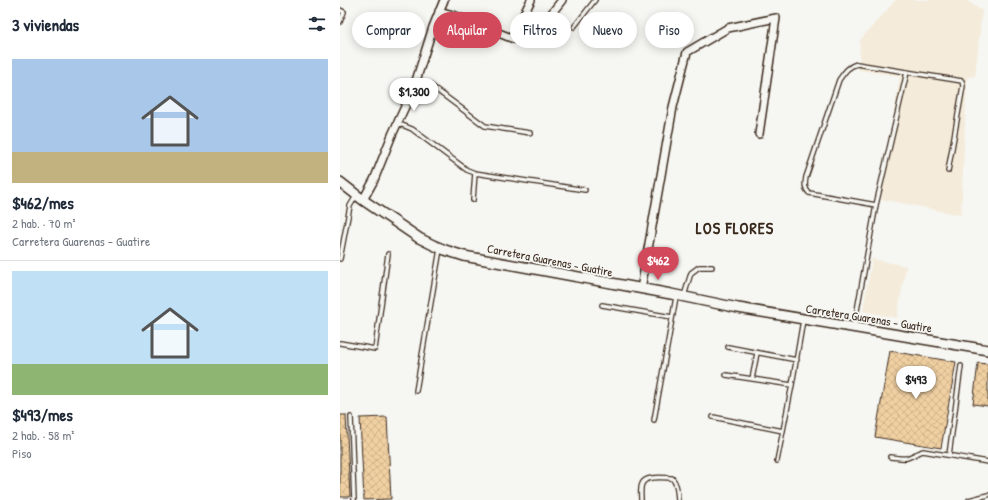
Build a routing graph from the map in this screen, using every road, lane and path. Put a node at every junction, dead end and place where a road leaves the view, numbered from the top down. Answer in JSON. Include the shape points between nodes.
{"nodes":[{"id":1,"x":444,"y":0,"type":"edge"},
{"id":2,"x":531,"y":0,"type":"edge"},
{"id":3,"x":562,"y":0,"type":"edge"},
{"id":4,"x":595,"y":0,"type":"edge"},
{"id":5,"x":340,"y":10,"type":"edge"},
{"id":6,"x":440,"y":11,"type":"junction"},
{"id":7,"x":525,"y":12,"type":"edge"},
{"id":8,"x":553,"y":12,"type":"edge"},
{"id":9,"x":340,"y":22,"type":"edge"},
{"id":10,"x":574,"y":27,"type":"dead end"},
{"id":11,"x":510,"y":37,"type":"edge"},
{"id":12,"x":907,"y":72,"type":"junction"},
{"id":13,"x":416,"y":81,"type":"junction"},
{"id":14,"x":397,"y":124,"type":"junction"},
{"id":15,"x":530,"y":133,"type":"dead end"},
{"id":16,"x":759,"y":134,"type":"dead end"},
{"id":17,"x":948,"y":171,"type":"dead end"},
{"id":18,"x":475,"y":173,"type":"junction"},
{"id":19,"x":340,"y":182,"type":"edge"},
{"id":20,"x":585,"y":190,"type":"dead end"},
{"id":21,"x":360,"y":197,"type":"junction"},
{"id":22,"x":473,"y":200,"type":"dead end"},
{"id":23,"x":876,"y":205,"type":"junction"},
{"id":24,"x":440,"y":248,"type":"junction"},
{"id":25,"x":388,"y":254,"type":"dead end"},
{"id":26,"x":340,"y":260,"type":"edge"},
{"id":27,"x":712,"y":267,"type":"dead end"},
{"id":28,"x":641,"y":289,"type":"junction"},
{"id":29,"x":680,"y":296,"type":"junction"},
{"id":30,"x":602,"y":305,"type":"dead end"},
{"id":31,"x":672,"y":317,"type":"junction"},
{"id":32,"x":803,"y":320,"type":"junction"},
{"id":33,"x":854,"y":328,"type":"junction"},
{"id":34,"x":340,"y":343,"type":"edge"},
{"id":35,"x":728,"y":347,"type":"dead end"},
{"id":36,"x":988,"y":350,"type":"edge"},
{"id":37,"x":757,"y":353,"type":"junction"},
{"id":38,"x":796,"y":360,"type":"junction"},
{"id":39,"x":961,"y":366,"type":"dead end"},
{"id":40,"x":726,"y":375,"type":"dead end"},
{"id":41,"x":752,"y":379,"type":"junction"},
{"id":42,"x":792,"y":386,"type":"junction"},
{"id":43,"x":416,"y":391,"type":"dead end"},
{"id":44,"x":351,"y":417,"type":"dead end"},
{"id":45,"x":713,"y":417,"type":"dead end"},
{"id":46,"x":654,"y":420,"type":"dead end"},
{"id":47,"x":783,"y":430,"type":"junction"},
{"id":48,"x":949,"y":455,"type":"junction"},
{"id":49,"x":890,"y":457,"type":"dead end"},
{"id":50,"x":777,"y":460,"type":"dead end"},
{"id":51,"x":988,"y":462,"type":"edge"},
{"id":52,"x":988,"y":495,"type":"edge"},
{"id":53,"x":354,"y":500,"type":"edge"},
{"id":54,"x":641,"y":500,"type":"edge"},
{"id":55,"x":678,"y":500,"type":"edge"},
{"id":56,"x":969,"y":500,"type":"edge"}],
"edges":[{"from":1,"to":6,"type":"street"},
{"from":2,"to":7,"type":"street"},
{"from":3,"to":8,"type":"street"},
{"from":4,"to":10,"type":"lane"},
{"from":5,"to":9,"type":"lane","via":[[344,12]]},
{"from":6,"to":11,"type":"street"},
{"from":6,"to":13,"type":"street"},
{"from":12,"to":17,"type":"lane","via":[[960,80],[963,83]]},
{"from":12,"to":23,"type":"lane"},
{"from":12,"to":23,"type":"lane","via":[[857,64],[843,73],[804,185],[808,193]]},
{"from":13,"to":14,"type":"street"},
{"from":13,"to":15,"type":"lane","via":[[430,85],[485,126]]},
{"from":14,"to":18,"type":"lane","via":[[412,129],[467,170]]},
{"from":14,"to":21,"type":"street","via":[[370,188]]},
{"from":16,"to":28,"type":"street","via":[[776,18],[728,28],[687,52],[673,107]]},
{"from":18,"to":20,"type":"lane"},
{"from":18,"to":22,"type":"lane"},
{"from":19,"to":21,"type":"main road","name":"Carretera Guarenas - Guatire"},
{"from":21,"to":24,"type":"main road","name":"Carretera Guarenas - Guatire","via":[[419,238]]},
{"from":21,"to":26,"type":"lane","via":[[350,206]]},
{"from":23,"to":33,"type":"lane"},
{"from":24,"to":28,"type":"main road","name":"Carretera Guarenas - Guatire","via":[[464,256]]},
{"from":24,"to":43,"type":"lane"},
{"from":25,"to":34,"type":"lane","via":[[375,349]]},
{"from":27,"to":29,"type":"lane","via":[[699,268],[691,273]]},
{"from":28,"to":29,"type":"main road","name":"Carretera Guarenas - Guatire"},
{"from":29,"to":31,"type":"lane"},
{"from":29,"to":32,"type":"main road","name":"Carretera Guarenas - Guatire"},
{"from":30,"to":31,"type":"lane"},
{"from":31,"to":46,"type":"lane"},
{"from":32,"to":33,"type":"main road","name":"Carretera Guarenas - Guatire"},
{"from":32,"to":38,"type":"lane"},
{"from":33,"to":36,"type":"main road","name":"Carretera Guarenas - Guatire"},
{"from":35,"to":37,"type":"lane"},
{"from":37,"to":38,"type":"lane"},
{"from":37,"to":41,"type":"lane"},
{"from":38,"to":42,"type":"lane"},
{"from":39,"to":48,"type":"lane"},
{"from":40,"to":41,"type":"lane"},
{"from":41,"to":42,"type":"lane"},
{"from":42,"to":47,"type":"lane"},
{"from":44,"to":53,"type":"lane"},
{"from":45,"to":47,"type":"lane"},
{"from":47,"to":50,"type":"lane"},
{"from":48,"to":49,"type":"lane","via":[[923,451],[908,458]]},
{"from":48,"to":51,"type":"lane"},
{"from":52,"to":56,"type":"lane"},
{"from":54,"to":55,"type":"lane","via":[[641,484],[648,478],[672,478],[677,487]]}]}
